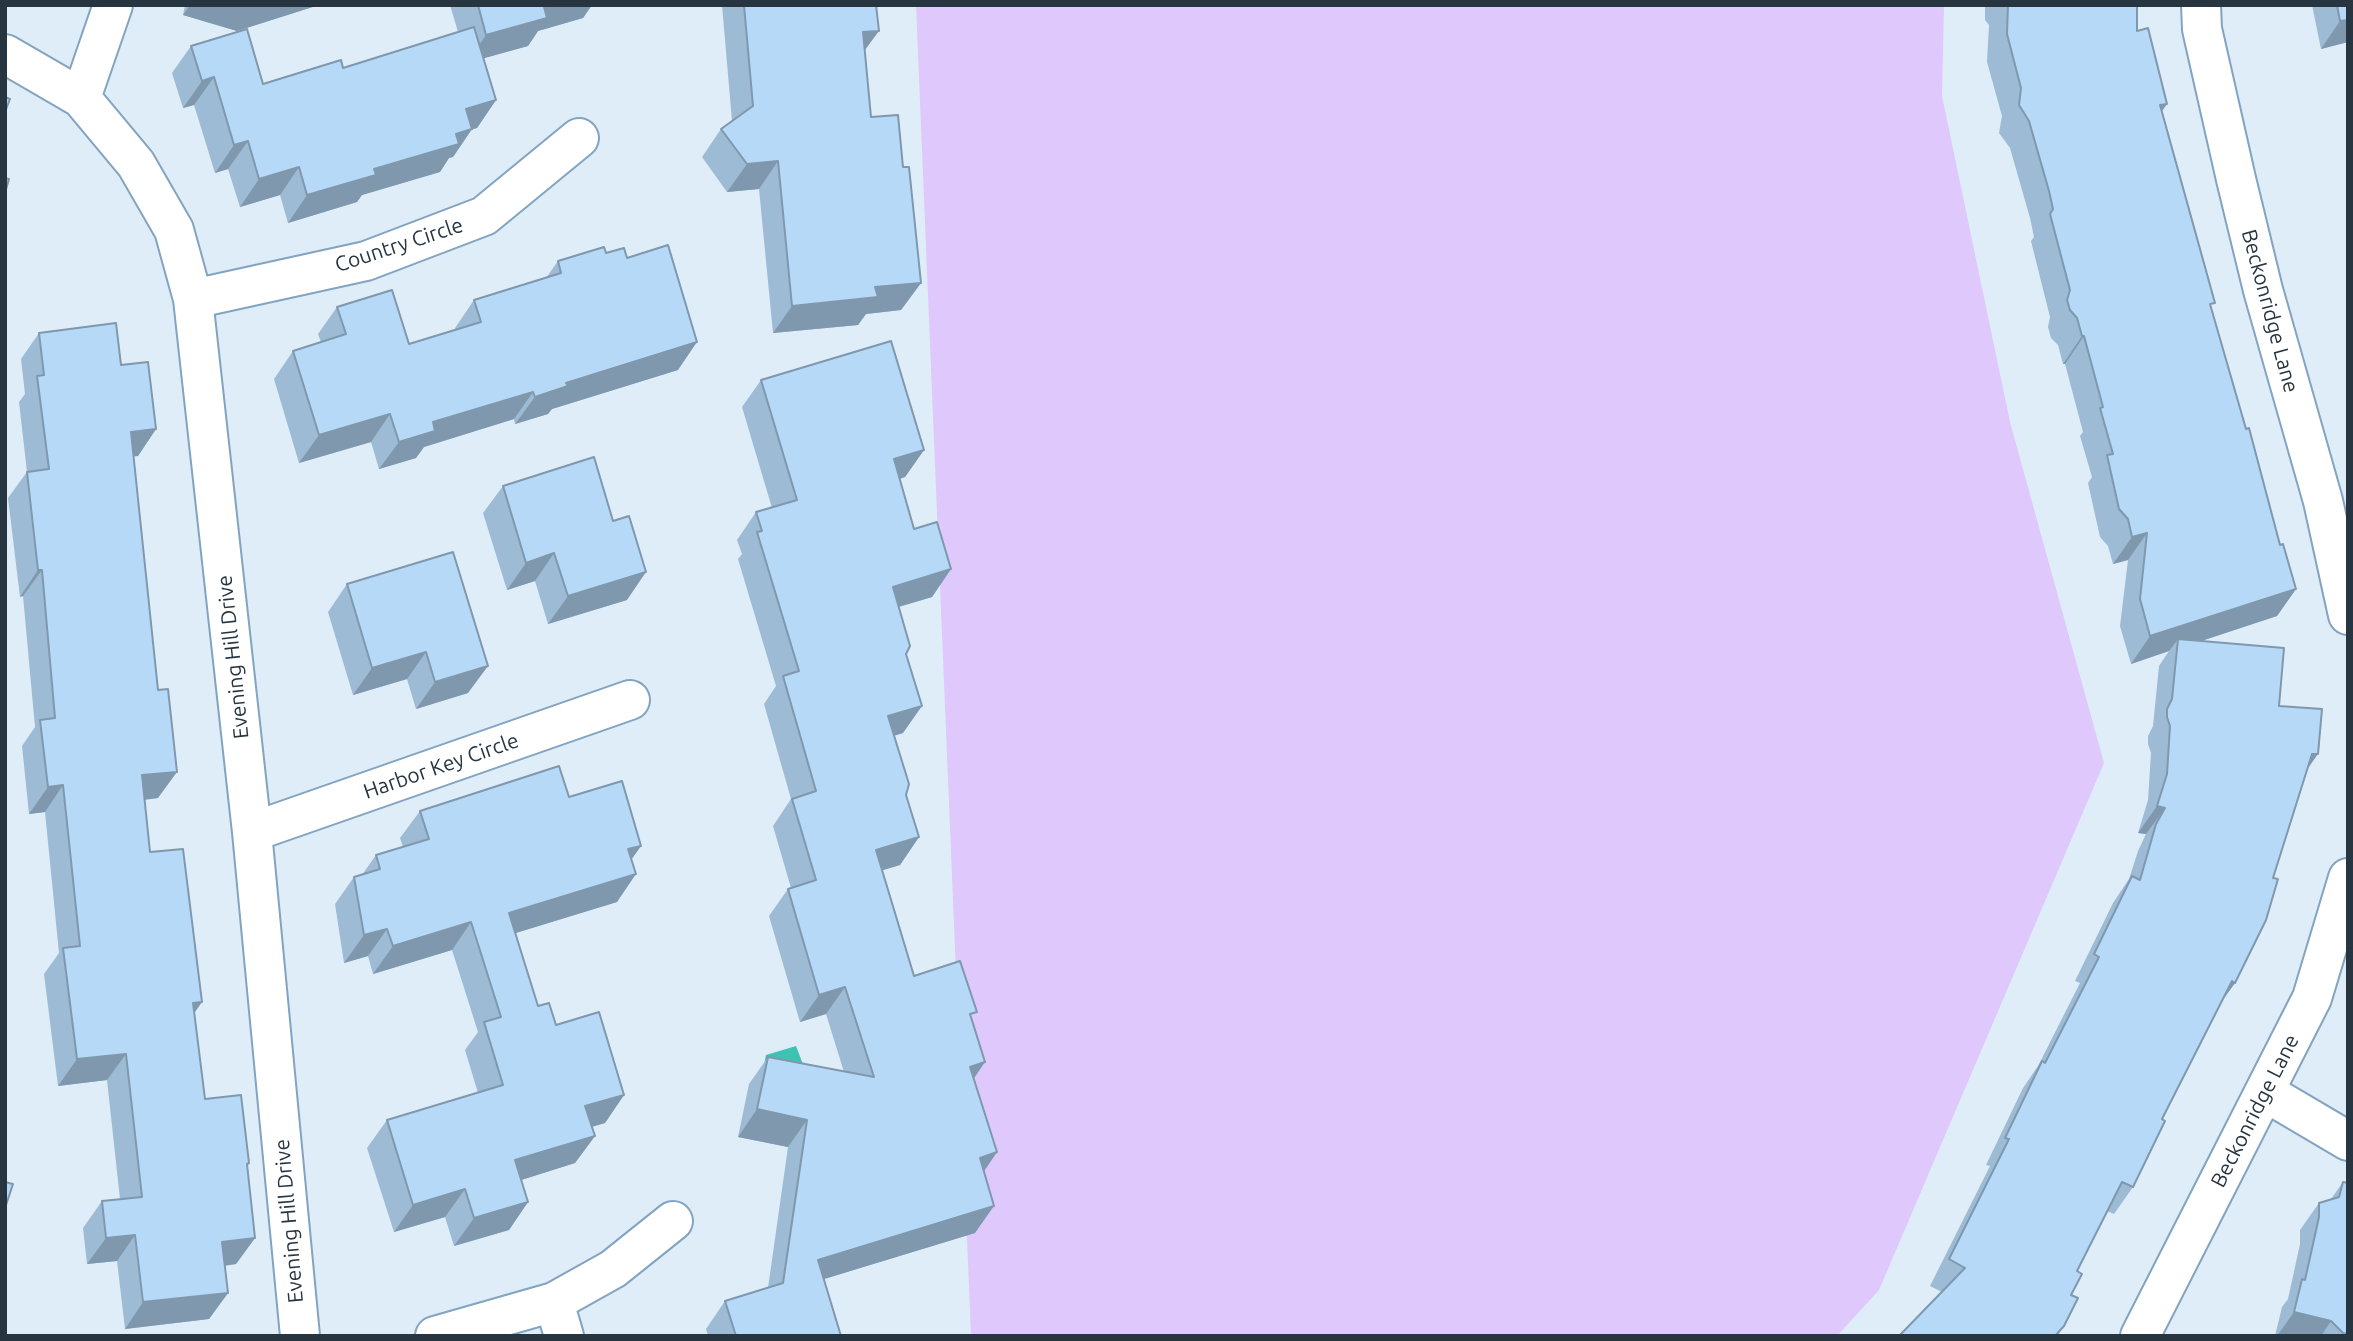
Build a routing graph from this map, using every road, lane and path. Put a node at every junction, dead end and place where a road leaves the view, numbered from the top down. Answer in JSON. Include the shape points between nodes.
{"nodes":[{"id":1,"x":113,"y":5,"type":"edge"},
{"id":2,"x":2202,"y":5,"type":"edge"},
{"id":3,"x":5,"y":54,"type":"edge"},
{"id":4,"x":81,"y":99,"type":"junction"},
{"id":5,"x":579,"y":138,"type":"dead end"},
{"id":6,"x":193,"y":299,"type":"junction"},
{"id":7,"x":2336,"y":497,"type":"edge"},
{"id":8,"x":2348,"y":615,"type":"edge"},
{"id":9,"x":630,"y":700,"type":"dead end"},
{"id":10,"x":252,"y":832,"type":"junction"},
{"id":11,"x":2348,"y":878,"type":"edge"},
{"id":12,"x":2265,"y":1092,"type":"junction"},
{"id":13,"x":2348,"y":1141,"type":"edge"},
{"id":14,"x":673,"y":1221,"type":"dead end"},
{"id":15,"x":559,"y":1319,"type":"edge"},
{"id":16,"x":300,"y":1336,"type":"edge"},
{"id":17,"x":435,"y":1336,"type":"edge"},
{"id":18,"x":2140,"y":1336,"type":"edge"}],
"edges":[{"from":1,"to":4,"type":"street"},
{"from":2,"to":7,"type":"street","name":"Beckonridge Lane","via":[[2202,29],[2263,290]]},
{"from":3,"to":4,"type":"street","name":"Evening Hill Drive"},
{"from":4,"to":6,"type":"street","name":"Evening Hill Drive","via":[[136,164],[174,230]]},
{"from":5,"to":6,"type":"street","name":"Country Circle","via":[[484,216],[366,261]]},
{"from":6,"to":10,"type":"street","name":"Evening Hill Drive"},
{"from":7,"to":8,"type":"street","name":"Beckonridge Lane"},
{"from":9,"to":10,"type":"street","name":"Harbor Key Circle"},
{"from":10,"to":16,"type":"street","name":"Evening Hill Drive"},
{"from":11,"to":12,"type":"street","name":"Beckonridge Lane","via":[[2312,998]]},
{"from":12,"to":13,"type":"street"},
{"from":12,"to":18,"type":"street","name":"Beckonridge Lane"},
{"from":14,"to":15,"type":"street"},
{"from":15,"to":17,"type":"street"}]}
